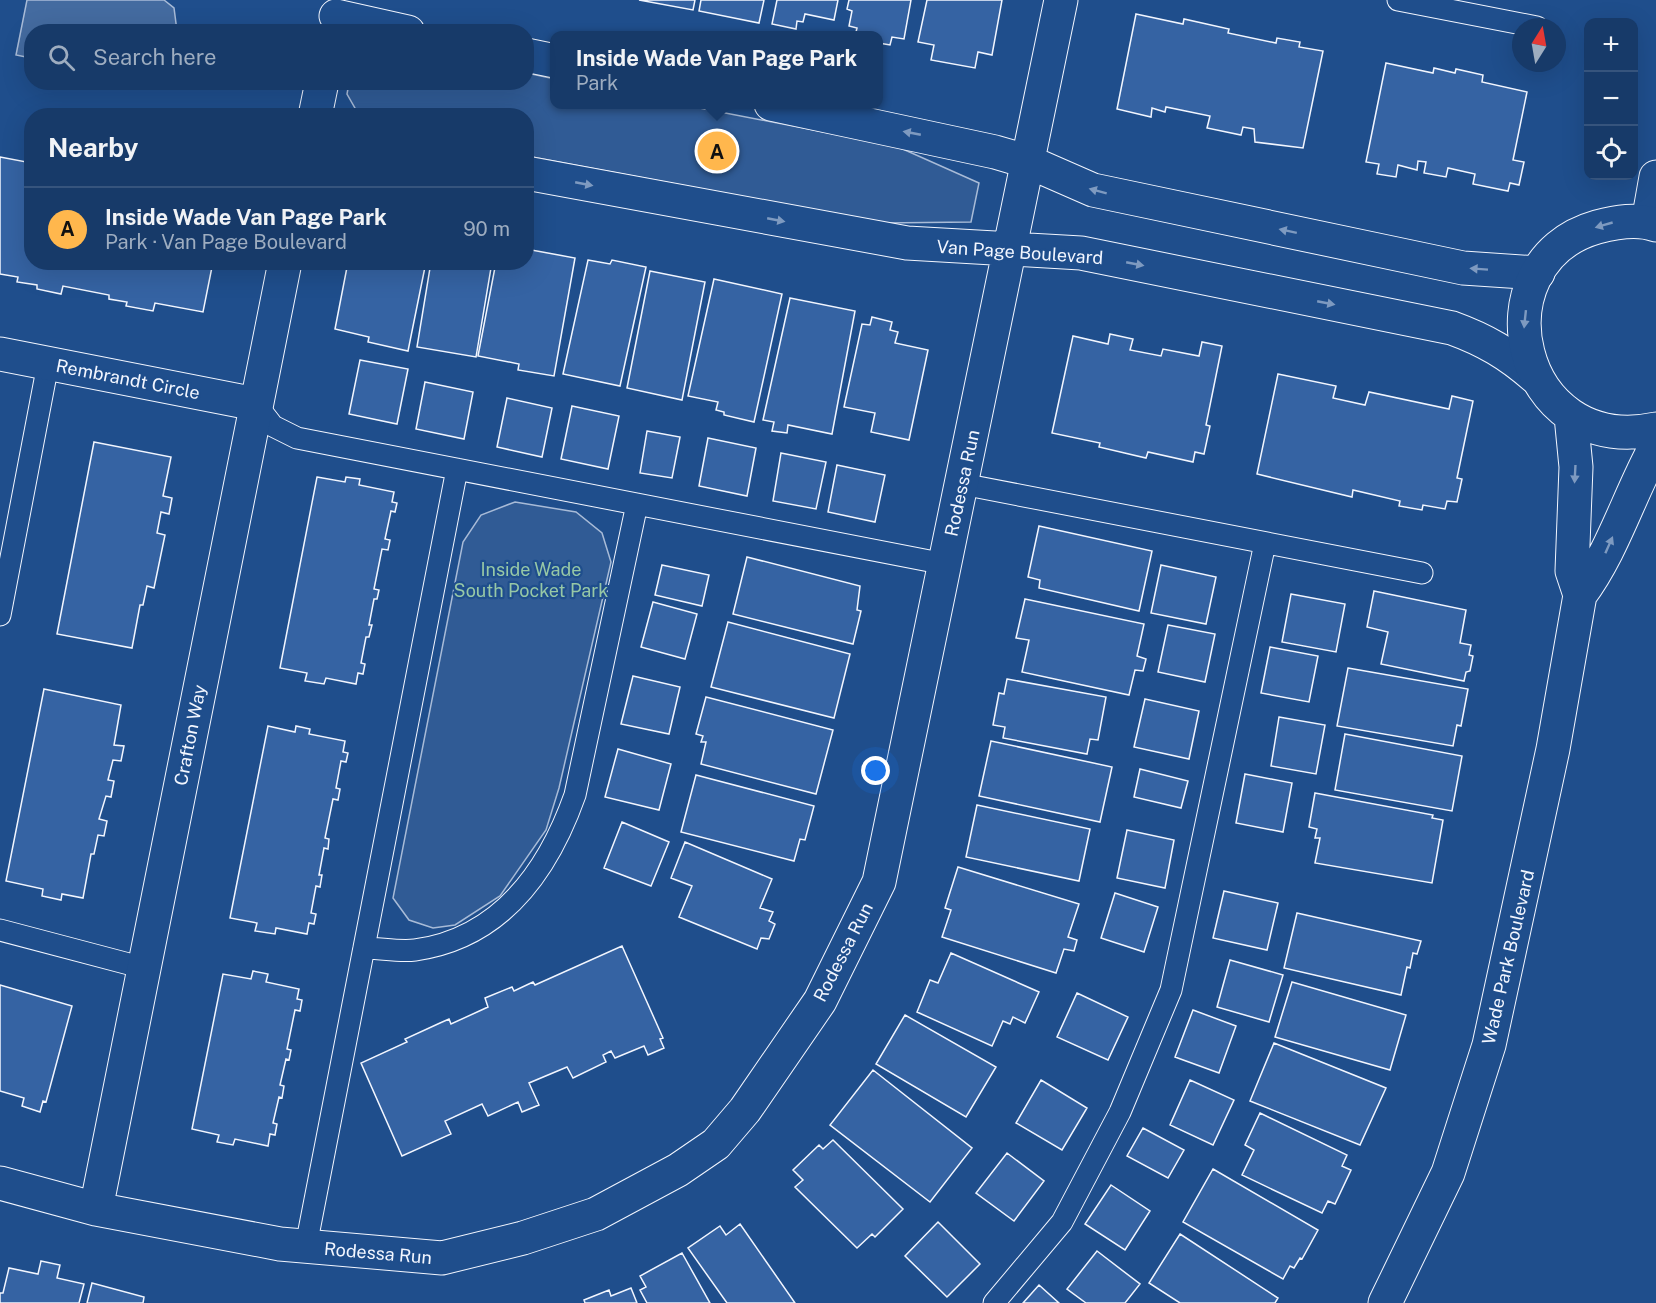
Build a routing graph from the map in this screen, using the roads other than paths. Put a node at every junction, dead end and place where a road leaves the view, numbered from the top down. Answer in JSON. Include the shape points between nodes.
{"nodes":[{"id":1,"x":1061,"y":0,"type":"edge"},
{"id":2,"x":1398,"y":0,"type":"edge"},
{"id":3,"x":336,"y":16,"type":"edge"},
{"id":4,"x":1512,"y":22,"type":"edge"},
{"id":5,"x":372,"y":24,"type":"edge"},
{"id":6,"x":534,"y":57,"type":"edge"},
{"id":7,"x":550,"y":60,"type":"edge"},
{"id":8,"x":320,"y":90,"type":"edge"},
{"id":9,"x":317,"y":108,"type":"edge"},
{"id":10,"x":791,"y":109,"type":"edge"},
{"id":11,"x":1029,"y":162,"type":"junction"},
{"id":12,"x":534,"y":175,"type":"edge"},
{"id":13,"x":1656,"y":177,"type":"edge"},
{"id":14,"x":1652,"y":223,"type":"edge"},
{"id":15,"x":1010,"y":250,"type":"junction"},
{"id":16,"x":283,"y":270,"type":"edge"},
{"id":17,"x":1538,"y":273,"type":"junction"},
{"id":18,"x":0,"y":354,"type":"edge"},
{"id":19,"x":48,"y":364,"type":"junction"},
{"id":20,"x":1535,"y":377,"type":"junction"},
{"id":21,"x":256,"y":404,"type":"junction"},
{"id":22,"x":1571,"y":416,"type":"junction"},
{"id":23,"x":1656,"y":429,"type":"edge"},
{"id":24,"x":1656,"y":446,"type":"edge"},
{"id":25,"x":457,"y":469,"type":"junction"},
{"id":26,"x":962,"y":484,"type":"junction"},
{"id":27,"x":637,"y":504,"type":"junction"},
{"id":28,"x":1265,"y":543,"type":"junction"},
{"id":29,"x":945,"y":564,"type":"junction"},
{"id":30,"x":1422,"y":573,"type":"dead end"},
{"id":31,"x":1580,"y":595,"type":"junction"},
{"id":32,"x":0,"y":615,"type":"edge"},
{"id":33,"x":0,"y":930,"type":"edge"},
{"id":34,"x":364,"y":948,"type":"junction"},
{"id":35,"x":144,"y":968,"type":"junction"},
{"id":36,"x":0,"y":1183,"type":"edge"},
{"id":37,"x":96,"y":1209,"type":"junction"},
{"id":38,"x":306,"y":1246,"type":"junction"},
{"id":39,"x":994,"y":1303,"type":"edge"},
{"id":40,"x":1385,"y":1303,"type":"edge"}],
"edges":[{"from":1,"to":11,"type":"street","name":"Rodessa Run"},
{"from":2,"to":4,"type":"lane"},
{"from":3,"to":5,"type":"street"},
{"from":6,"to":7,"type":"street"},
{"from":8,"to":9,"type":"street"},
{"from":11,"to":10,"type":"street","one_way":true,"via":[[941,139]]},
{"from":11,"to":15,"type":"street","name":"Rodessa Run"},
{"from":17,"to":11,"type":"street","one_way":true,"via":[[1463,268],[1093,190]]},
{"from":12,"to":15,"type":"street","name":"Van Page Boulevard","one_way":true,"via":[[859,236]]},
{"from":13,"to":14,"type":"street"},
{"from":14,"to":17,"type":"street","one_way":true,"via":[[1616,222],[1585,231],[1558,249]]},
{"from":15,"to":20,"type":"street","name":"Van Page Boulevard","one_way":true,"via":[[1081,253],[1452,328],[1483,339],[1510,355]]},
{"from":15,"to":26,"type":"street","name":"Rodessa Run"},
{"from":16,"to":21,"type":"street","name":"Crafton Way"},
{"from":17,"to":20,"type":"street","one_way":true,"via":[[1527,299],[1523,327]]},
{"from":18,"to":19,"type":"street","name":"Rembrandt Circle"},
{"from":19,"to":21,"type":"street","name":"Rembrandt Circle"},
{"from":19,"to":32,"type":"lane"},
{"from":20,"to":22,"type":"street"},
{"from":21,"to":25,"type":"lane","via":[[273,426],[297,438]]},
{"from":21,"to":35,"type":"street","name":"Crafton Way"},
{"from":22,"to":23,"type":"street","via":[[1601,429],[1634,434]]},
{"from":22,"to":31,"type":"street","name":"Wade Park Boulevard","one_way":true,"via":[[1576,467],[1572,571]]},
{"from":31,"to":24,"type":"street","name":"Wade Park Boulevard","one_way":true,"via":[[1594,576]]},
{"from":25,"to":27,"type":"lane"},
{"from":25,"to":34,"type":"lane"},
{"from":26,"to":28,"type":"lane"},
{"from":26,"to":29,"type":"street","name":"Rodessa Run"},
{"from":27,"to":29,"type":"lane"},
{"from":27,"to":34,"type":"lane","via":[[575,795],[562,833],[538,874],[501,912],[463,937],[414,950]]},
{"from":28,"to":30,"type":"lane"},
{"from":28,"to":39,"type":"lane","via":[[1171,990],[1120,1112],[1062,1222]]},
{"from":29,"to":38,"type":"street","name":"Rodessa Run","via":[[879,882],[820,1001],[745,1110],[716,1144],[678,1170],[596,1214],[523,1238],[442,1258]]},
{"from":31,"to":40,"type":"street","name":"Wade Park Boulevard","via":[[1554,749],[1489,1045],[1448,1173]]},
{"from":33,"to":35,"type":"lane"},
{"from":34,"to":38,"type":"lane"},
{"from":35,"to":37,"type":"street","name":"Crafton Way"},
{"from":36,"to":37,"type":"street","name":"Rodessa Run"},
{"from":37,"to":38,"type":"street","name":"Rodessa Run"}]}
